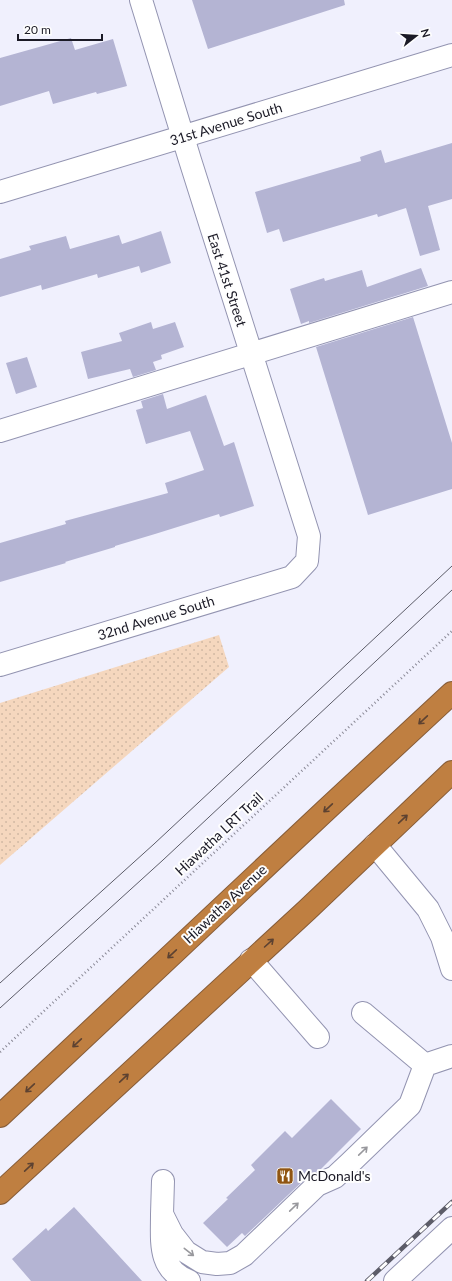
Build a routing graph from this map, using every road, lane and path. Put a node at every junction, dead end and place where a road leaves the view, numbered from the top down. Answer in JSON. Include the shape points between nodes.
{"nodes":[{"id":1,"x":141,"y":0,"type":"edge"},
{"id":2,"x":452,"y":56,"type":"edge"},
{"id":3,"x":182,"y":137,"type":"junction"},
{"id":4,"x":0,"y":192,"type":"edge"},
{"id":5,"x":452,"y":292,"type":"edge"},
{"id":6,"x":250,"y":353,"type":"junction"},
{"id":7,"x":0,"y":431,"type":"edge"},
{"id":8,"x":307,"y":561,"type":"joint"},
{"id":9,"x":452,"y":631,"type":"edge"},
{"id":10,"x":0,"y":665,"type":"edge"},
{"id":11,"x":452,"y":693,"type":"edge"},
{"id":12,"x":452,"y":772,"type":"edge"},
{"id":13,"x":375,"y":845,"type":"junction"},
{"id":14,"x":251,"y":960,"type":"junction"},
{"id":15,"x":452,"y":969,"type":"edge"},
{"id":16,"x":363,"y":1013,"type":"dead end"},
{"id":17,"x":318,"y":1037,"type":"dead end"},
{"id":18,"x":0,"y":1052,"type":"edge"},
{"id":19,"x":452,"y":1056,"type":"edge"},
{"id":20,"x":425,"y":1066,"type":"junction"},
{"id":21,"x":0,"y":1116,"type":"edge"},
{"id":22,"x":163,"y":1180,"type":"dead end"},
{"id":23,"x":0,"y":1193,"type":"edge"},
{"id":24,"x":162,"y":1214,"type":"junction"},
{"id":25,"x":452,"y":1228,"type":"edge"},
{"id":26,"x":230,"y":1264,"type":"junction"},
{"id":27,"x":189,"y":1281,"type":"edge"},
{"id":28,"x":198,"y":1281,"type":"edge"},
{"id":29,"x":395,"y":1281,"type":"edge"}],
"edges":[{"from":1,"to":3,"type":"street","name":"East 41st Street"},
{"from":2,"to":3,"type":"street","name":"31st Avenue South"},
{"from":3,"to":4,"type":"street","name":"31st Avenue South"},
{"from":3,"to":6,"type":"street","name":"East 41st Street"},
{"from":5,"to":6,"type":"street"},
{"from":6,"to":7,"type":"street"},
{"from":6,"to":8,"type":"street","name":"East 41st Street","via":[[309,536]]},
{"from":8,"to":10,"type":"street","name":"32nd Avenue South","via":[[292,577]]},
{"from":9,"to":18,"type":"path","name":"Hiawatha LRT Trail"},
{"from":11,"to":21,"type":"highway","name":"Hiawatha Avenue","one_way":true},
{"from":13,"to":12,"type":"highway","one_way":true},
{"from":14,"to":13,"type":"highway","one_way":true},
{"from":13,"to":15,"type":"street","via":[[428,909],[442,936]]},
{"from":14,"to":17,"type":"street"},
{"from":23,"to":14,"type":"highway","one_way":true},
{"from":16,"to":20,"type":"street"},
{"from":19,"to":20,"type":"street"},
{"from":26,"to":20,"type":"street","one_way":true,"via":[[244,1255],[317,1185],[335,1177],[410,1105]]},
{"from":22,"to":24,"type":"street"},
{"from":24,"to":26,"type":"street","one_way":true,"via":[[172,1234],[186,1252],[202,1262]]},
{"from":24,"to":27,"type":"street","via":[[162,1247],[165,1259],[177,1275]]},
{"from":25,"to":29,"type":"street"},
{"from":26,"to":28,"type":"street"}]}
